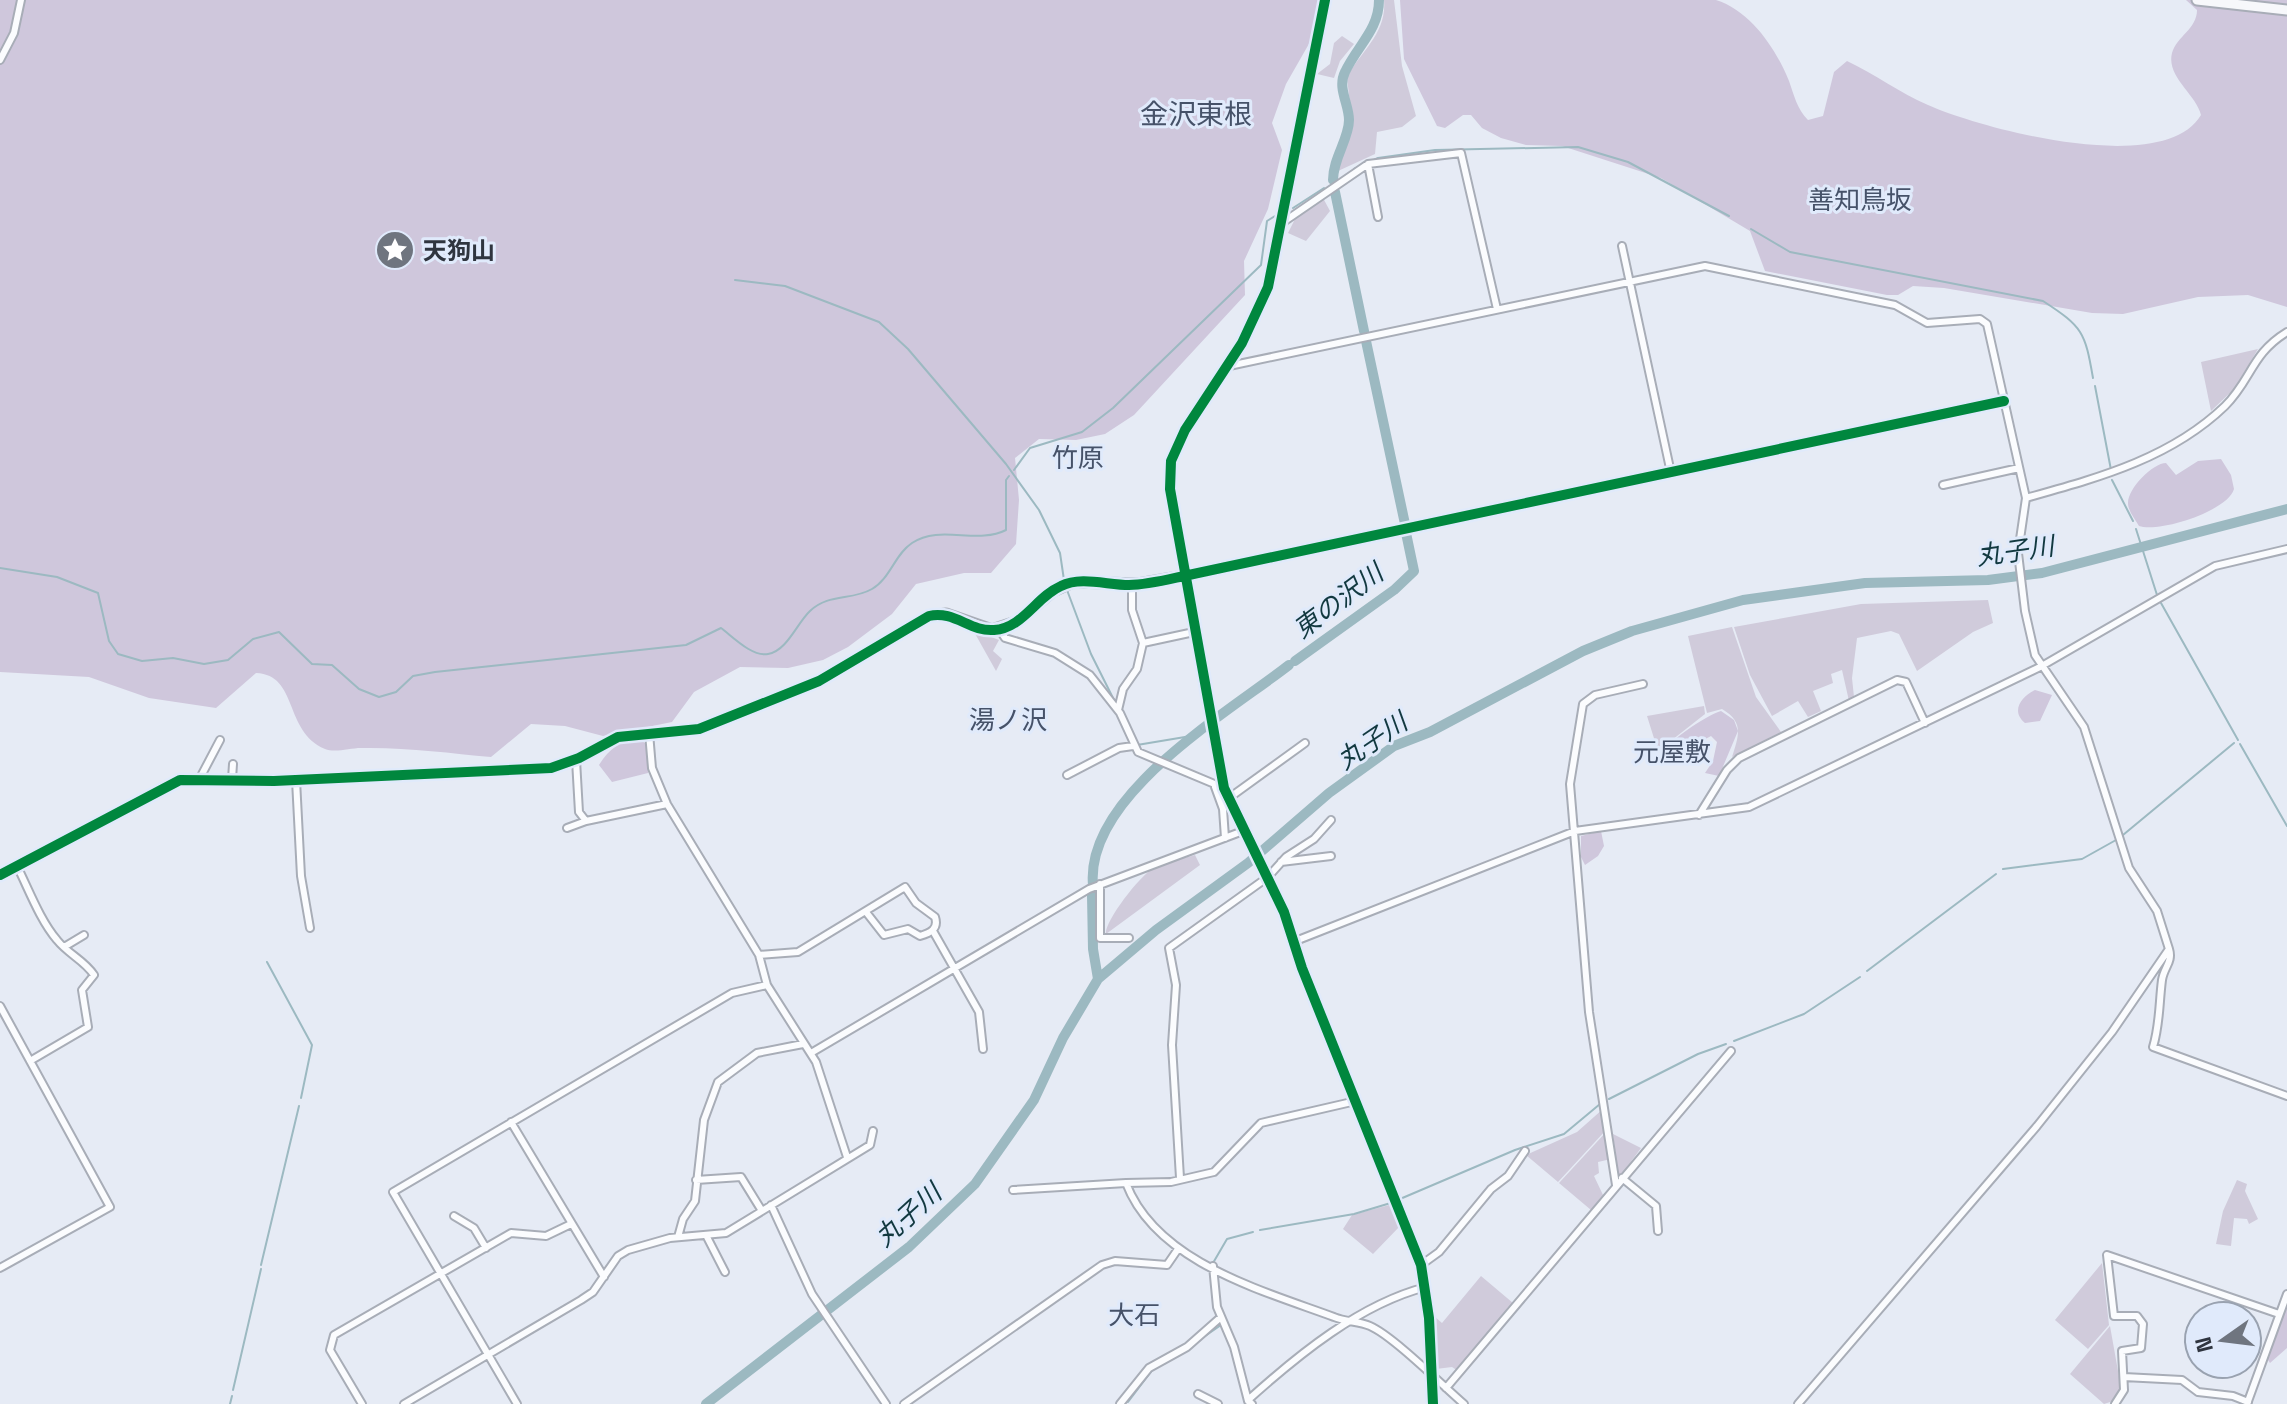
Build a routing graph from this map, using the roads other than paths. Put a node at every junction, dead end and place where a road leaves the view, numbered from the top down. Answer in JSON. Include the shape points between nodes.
{"nodes":[{"id":1,"x":21,"y":0,"type":"edge"},
{"id":2,"x":1325,"y":0,"type":"edge"},
{"id":3,"x":2197,"y":0,"type":"edge"},
{"id":4,"x":2287,"y":10,"type":"edge"},
{"id":5,"x":0,"y":60,"type":"edge"},
{"id":6,"x":1368,"y":164,"type":"junction"},
{"id":7,"x":1378,"y":217,"type":"dead end"},
{"id":8,"x":1282,"y":223,"type":"junction"},
{"id":9,"x":1622,"y":246,"type":"dead end"},
{"id":10,"x":1630,"y":279,"type":"junction"},
{"id":11,"x":1497,"y":309,"type":"junction"},
{"id":12,"x":2287,"y":332,"type":"edge"},
{"id":13,"x":1227,"y":366,"type":"junction"},
{"id":14,"x":2004,"y":401,"type":"junction"},
{"id":15,"x":2019,"y":468,"type":"junction"},
{"id":16,"x":1671,"y":473,"type":"junction"},
{"id":17,"x":1943,"y":485,"type":"dead end"},
{"id":18,"x":2026,"y":498,"type":"junction"},
{"id":19,"x":2286,"y":550,"type":"edge"},
{"id":20,"x":1184,"y":576,"type":"junction"},
{"id":21,"x":1132,"y":584,"type":"junction"},
{"id":22,"x":999,"y":629,"type":"junction"},
{"id":23,"x":1194,"y":632,"type":"junction"},
{"id":24,"x":1143,"y":643,"type":"junction"},
{"id":25,"x":2040,"y":667,"type":"junction"},
{"id":26,"x":1643,"y":684,"type":"dead end"},
{"id":27,"x":1118,"y":710,"type":"junction"},
{"id":28,"x":1925,"y":723,"type":"junction"},
{"id":29,"x":649,"y":733,"type":"junction"},
{"id":30,"x":220,"y":740,"type":"dead end"},
{"id":31,"x":1305,"y":743,"type":"dead end"},
{"id":32,"x":1133,"y":746,"type":"junction"},
{"id":33,"x":576,"y":760,"type":"junction"},
{"id":34,"x":233,"y":764,"type":"dead end"},
{"id":35,"x":1067,"y":775,"type":"dead end"},
{"id":36,"x":200,"y":778,"type":"junction"},
{"id":37,"x":232,"y":779,"type":"junction"},
{"id":38,"x":296,"y":780,"type":"junction"},
{"id":39,"x":1219,"y":788,"type":"junction"},
{"id":40,"x":1229,"y":798,"type":"junction"},
{"id":41,"x":667,"y":804,"type":"junction"},
{"id":42,"x":1699,"y":815,"type":"junction"},
{"id":43,"x":1331,"y":820,"type":"dead end"},
{"id":44,"x":586,"y":821,"type":"junction"},
{"id":45,"x":567,"y":828,"type":"dead end"},
{"id":46,"x":1575,"y":831,"type":"junction"},
{"id":47,"x":1245,"y":833,"type":"junction"},
{"id":48,"x":1225,"y":838,"type":"junction"},
{"id":49,"x":1331,"y":856,"type":"dead end"},
{"id":50,"x":1281,"y":862,"type":"junction"},
{"id":51,"x":17,"y":866,"type":"junction"},
{"id":52,"x":0,"y":875,"type":"edge"},
{"id":53,"x":1268,"y":877,"type":"junction"},
{"id":54,"x":1100,"y":884,"type":"junction"},
{"id":55,"x":866,"y":912,"type":"junction"},
{"id":56,"x":310,"y":928,"type":"dead end"},
{"id":57,"x":933,"y":931,"type":"junction"},
{"id":58,"x":84,"y":935,"type":"dead end"},
{"id":59,"x":1129,"y":938,"type":"dead end"},
{"id":60,"x":1293,"y":942,"type":"junction"},
{"id":61,"x":64,"y":947,"type":"junction"},
{"id":62,"x":2169,"y":949,"type":"junction"},
{"id":63,"x":759,"y":955,"type":"junction"},
{"id":64,"x":955,"y":969,"type":"junction"},
{"id":65,"x":767,"y":985,"type":"junction"},
{"id":66,"x":0,"y":1006,"type":"edge"},
{"id":67,"x":803,"y":1044,"type":"junction"},
{"id":68,"x":983,"y":1049,"type":"dead end"},
{"id":69,"x":1731,"y":1051,"type":"dead end"},
{"id":70,"x":811,"y":1053,"type":"junction"},
{"id":71,"x":30,"y":1061,"type":"junction"},
{"id":72,"x":2287,"y":1096,"type":"edge"},
{"id":73,"x":1356,"y":1101,"type":"junction"},
{"id":74,"x":511,"y":1122,"type":"junction"},
{"id":75,"x":873,"y":1131,"type":"dead end"},
{"id":76,"x":1525,"y":1151,"type":"dead end"},
{"id":77,"x":847,"y":1157,"type":"junction"},
{"id":78,"x":1180,"y":1178,"type":"junction"},
{"id":79,"x":1622,"y":1178,"type":"junction"},
{"id":80,"x":696,"y":1180,"type":"junction"},
{"id":81,"x":1126,"y":1183,"type":"junction"},
{"id":82,"x":1616,"y":1185,"type":"junction"},
{"id":83,"x":1013,"y":1190,"type":"dead end"},
{"id":84,"x":771,"y":1205,"type":"junction"},
{"id":85,"x":762,"y":1211,"type":"junction"},
{"id":86,"x":454,"y":1216,"type":"dead end"},
{"id":87,"x":571,"y":1224,"type":"junction"},
{"id":88,"x":1658,"y":1231,"type":"dead end"},
{"id":89,"x":678,"y":1237,"type":"junction"},
{"id":90,"x":707,"y":1237,"type":"junction"},
{"id":91,"x":486,"y":1248,"type":"junction"},
{"id":92,"x":1178,"y":1249,"type":"junction"},
{"id":93,"x":1421,"y":1265,"type":"junction"},
{"id":94,"x":1213,"y":1266,"type":"junction"},
{"id":95,"x":0,"y":1268,"type":"edge"},
{"id":96,"x":725,"y":1272,"type":"dead end"},
{"id":97,"x":440,"y":1274,"type":"junction"},
{"id":98,"x":604,"y":1277,"type":"junction"},
{"id":99,"x":1426,"y":1287,"type":"junction"},
{"id":100,"x":2287,"y":1294,"type":"edge"},
{"id":101,"x":2279,"y":1314,"type":"junction"},
{"id":102,"x":1221,"y":1317,"type":"junction"},
{"id":103,"x":1352,"y":1322,"type":"junction"},
{"id":104,"x":488,"y":1354,"type":"junction"},
{"id":105,"x":1432,"y":1376,"type":"junction"},
{"id":106,"x":2124,"y":1377,"type":"junction"},
{"id":107,"x":1446,"y":1388,"type":"junction"},
{"id":108,"x":1198,"y":1394,"type":"dead end"},
{"id":109,"x":1123,"y":1403,"type":"edge"},
{"id":110,"x":1249,"y":1403,"type":"edge"},
{"id":111,"x":2247,"y":1403,"type":"edge"},
{"id":112,"x":362,"y":1404,"type":"edge"},
{"id":113,"x":404,"y":1404,"type":"edge"},
{"id":114,"x":517,"y":1404,"type":"edge"},
{"id":115,"x":886,"y":1404,"type":"edge"},
{"id":116,"x":904,"y":1404,"type":"edge"},
{"id":117,"x":1218,"y":1404,"type":"edge"},
{"id":118,"x":1433,"y":1404,"type":"edge"},
{"id":119,"x":1464,"y":1404,"type":"edge"},
{"id":120,"x":1798,"y":1404,"type":"edge"},
{"id":121,"x":2115,"y":1404,"type":"edge"}],
"edges":[{"from":1,"to":5,"type":"street","via":[[14,33]]},
{"from":2,"to":8,"type":"street"},
{"from":3,"to":4,"type":"street"},
{"from":6,"to":7,"type":"street"},
{"from":6,"to":8,"type":"street"},
{"from":6,"to":11,"type":"street","via":[[1461,153]]},
{"from":8,"to":13,"type":"street","via":[[1259,312]]},
{"from":9,"to":10,"type":"street"},
{"from":10,"to":11,"type":"street"},
{"from":10,"to":14,"type":"street","via":[[1692,266],[1718,267],[1895,305],[1927,323],[1985,321]]},
{"from":10,"to":16,"type":"street"},
{"from":11,"to":13,"type":"street"},
{"from":12,"to":18,"type":"street","via":[[2261,350],[2225,406],[2184,437],[2114,473]]},
{"from":13,"to":20,"type":"street","via":[[1171,461],[1170,489]]},
{"from":14,"to":15,"type":"street"},
{"from":14,"to":16,"type":"street"},
{"from":15,"to":17,"type":"street"},
{"from":15,"to":18,"type":"street"},
{"from":16,"to":20,"type":"street"},
{"from":18,"to":25,"type":"street","via":[[2018,553]]},
{"from":19,"to":25,"type":"street","via":[[2215,566]]},
{"from":20,"to":21,"type":"street"},
{"from":20,"to":23,"type":"street"},
{"from":21,"to":22,"type":"street","via":[[1082,581],[1061,586]]},
{"from":21,"to":24,"type":"street","via":[[1132,610]]},
{"from":22,"to":27,"type":"street","via":[[1005,638],[1071,660]]},
{"from":22,"to":29,"type":"street","via":[[946,614],[929,616],[819,681],[699,729]]},
{"from":23,"to":24,"type":"street"},
{"from":23,"to":39,"type":"street"},
{"from":24,"to":27,"type":"street"},
{"from":25,"to":28,"type":"street"},
{"from":25,"to":62,"type":"street","via":[[2084,727],[2129,868],[2157,911]]},
{"from":26,"to":46,"type":"street","via":[[1595,695],[1583,704],[1570,784]]},
{"from":27,"to":32,"type":"street"},
{"from":28,"to":42,"type":"street","via":[[1762,802]]},
{"from":28,"to":42,"type":"street","via":[[1906,682],[1897,680],[1739,758]]},
{"from":29,"to":33,"type":"street","via":[[618,737]]},
{"from":29,"to":41,"type":"street","via":[[652,768]]},
{"from":30,"to":36,"type":"street"},
{"from":31,"to":40,"type":"street"},
{"from":32,"to":35,"type":"street"},
{"from":32,"to":39,"type":"street"},
{"from":33,"to":38,"type":"street","via":[[551,768]]},
{"from":33,"to":44,"type":"street","via":[[579,812]]},
{"from":34,"to":37,"type":"street"},
{"from":36,"to":37,"type":"street"},
{"from":36,"to":51,"type":"street","via":[[173,783]]},
{"from":37,"to":38,"type":"street"},
{"from":38,"to":56,"type":"street","via":[[301,876]]},
{"from":39,"to":40,"type":"street"},
{"from":39,"to":48,"type":"street"},
{"from":40,"to":47,"type":"street"},
{"from":41,"to":44,"type":"street"},
{"from":41,"to":63,"type":"street"},
{"from":42,"to":46,"type":"street"},
{"from":43,"to":50,"type":"street"},
{"from":44,"to":45,"type":"street"},
{"from":46,"to":60,"type":"street"},
{"from":46,"to":82,"type":"street","via":[[1589,1012]]},
{"from":47,"to":48,"type":"street"},
{"from":47,"to":53,"type":"street"},
{"from":48,"to":54,"type":"street"},
{"from":49,"to":50,"type":"street"},
{"from":50,"to":53,"type":"street"},
{"from":51,"to":52,"type":"street"},
{"from":51,"to":61,"type":"street"},
{"from":53,"to":60,"type":"street"},
{"from":53,"to":78,"type":"street","via":[[1167,953],[1176,985],[1172,1045]]},
{"from":54,"to":59,"type":"street","via":[[1100,938]]},
{"from":54,"to":64,"type":"street"},
{"from":55,"to":57,"type":"street","via":[[884,935],[905,929],[920,936]]},
{"from":55,"to":57,"type":"street","via":[[905,887],[935,917]]},
{"from":55,"to":63,"type":"street","via":[[791,955]]},
{"from":57,"to":64,"type":"street"},
{"from":58,"to":61,"type":"street"},
{"from":60,"to":73,"type":"street"},
{"from":61,"to":71,"type":"street","via":[[94,975],[82,990],[88,1027]]},
{"from":62,"to":72,"type":"street","via":[[2153,1047]]},
{"from":62,"to":120,"type":"street","via":[[2037,1126]]},
{"from":63,"to":65,"type":"street"},
{"from":64,"to":68,"type":"street","via":[[979,1012]]},
{"from":64,"to":70,"type":"street"},
{"from":65,"to":67,"type":"street"},
{"from":65,"to":74,"type":"street","via":[[732,993]]},
{"from":66,"to":71,"type":"street"},
{"from":67,"to":70,"type":"street"},
{"from":67,"to":80,"type":"street","via":[[757,1053],[718,1082],[704,1120]]},
{"from":69,"to":79,"type":"street"},
{"from":70,"to":77,"type":"street"},
{"from":71,"to":95,"type":"street","via":[[110,1207]]},
{"from":73,"to":78,"type":"street","via":[[1261,1123],[1223,1167]]},
{"from":73,"to":93,"type":"street"},
{"from":74,"to":87,"type":"street"},
{"from":74,"to":97,"type":"street","via":[[393,1192]]},
{"from":75,"to":77,"type":"street","via":[[870,1145]]},
{"from":76,"to":93,"type":"street","via":[[1439,1252]]},
{"from":77,"to":84,"type":"street"},
{"from":78,"to":81,"type":"street"},
{"from":79,"to":82,"type":"street"},
{"from":79,"to":88,"type":"street","via":[[1656,1206]]},
{"from":80,"to":85,"type":"street","via":[[741,1177]]},
{"from":80,"to":89,"type":"street","via":[[695,1201]]},
{"from":81,"to":83,"type":"street"},
{"from":81,"to":92,"type":"street","via":[[1145,1219]]},
{"from":82,"to":107,"type":"street"},
{"from":84,"to":85,"type":"street"},
{"from":84,"to":115,"type":"street","via":[[812,1294]]},
{"from":85,"to":90,"type":"street","via":[[737,1228]]},
{"from":86,"to":91,"type":"street","via":[[474,1228]]},
{"from":87,"to":91,"type":"street","via":[[546,1236],[516,1231]]},
{"from":87,"to":98,"type":"street"},
{"from":89,"to":90,"type":"street"},
{"from":89,"to":98,"type":"street","via":[[618,1256]]},
{"from":90,"to":96,"type":"street"},
{"from":91,"to":97,"type":"street"},
{"from":92,"to":94,"type":"street"},
{"from":92,"to":116,"type":"street","via":[[1167,1265],[1102,1265]]},
{"from":93,"to":99,"type":"street"},
{"from":94,"to":102,"type":"street"},
{"from":94,"to":103,"type":"street"},
{"from":97,"to":104,"type":"street"},
{"from":97,"to":112,"type":"street","via":[[331,1339],[332,1355]]},
{"from":98,"to":104,"type":"street","via":[[581,1300]]},
{"from":99,"to":103,"type":"street"},
{"from":99,"to":105,"type":"street"},
{"from":100,"to":101,"type":"street"},
{"from":101,"to":106,"type":"street","via":[[2107,1255],[2114,1316],[2137,1316],[2143,1324],[2141,1348],[2122,1351]]},
{"from":101,"to":111,"type":"street"},
{"from":102,"to":109,"type":"street","via":[[1187,1347],[1149,1368]]},
{"from":102,"to":110,"type":"street"},
{"from":103,"to":105,"type":"street","via":[[1377,1330]]},
{"from":103,"to":110,"type":"street","via":[[1292,1363]]},
{"from":104,"to":113,"type":"street"},
{"from":104,"to":114,"type":"street"},
{"from":105,"to":107,"type":"street"},
{"from":105,"to":118,"type":"street"},
{"from":106,"to":111,"type":"street","via":[[2182,1380],[2198,1392]]},
{"from":106,"to":121,"type":"street","via":[[2123,1394]]},
{"from":107,"to":119,"type":"street"},
{"from":108,"to":117,"type":"street"}]}
